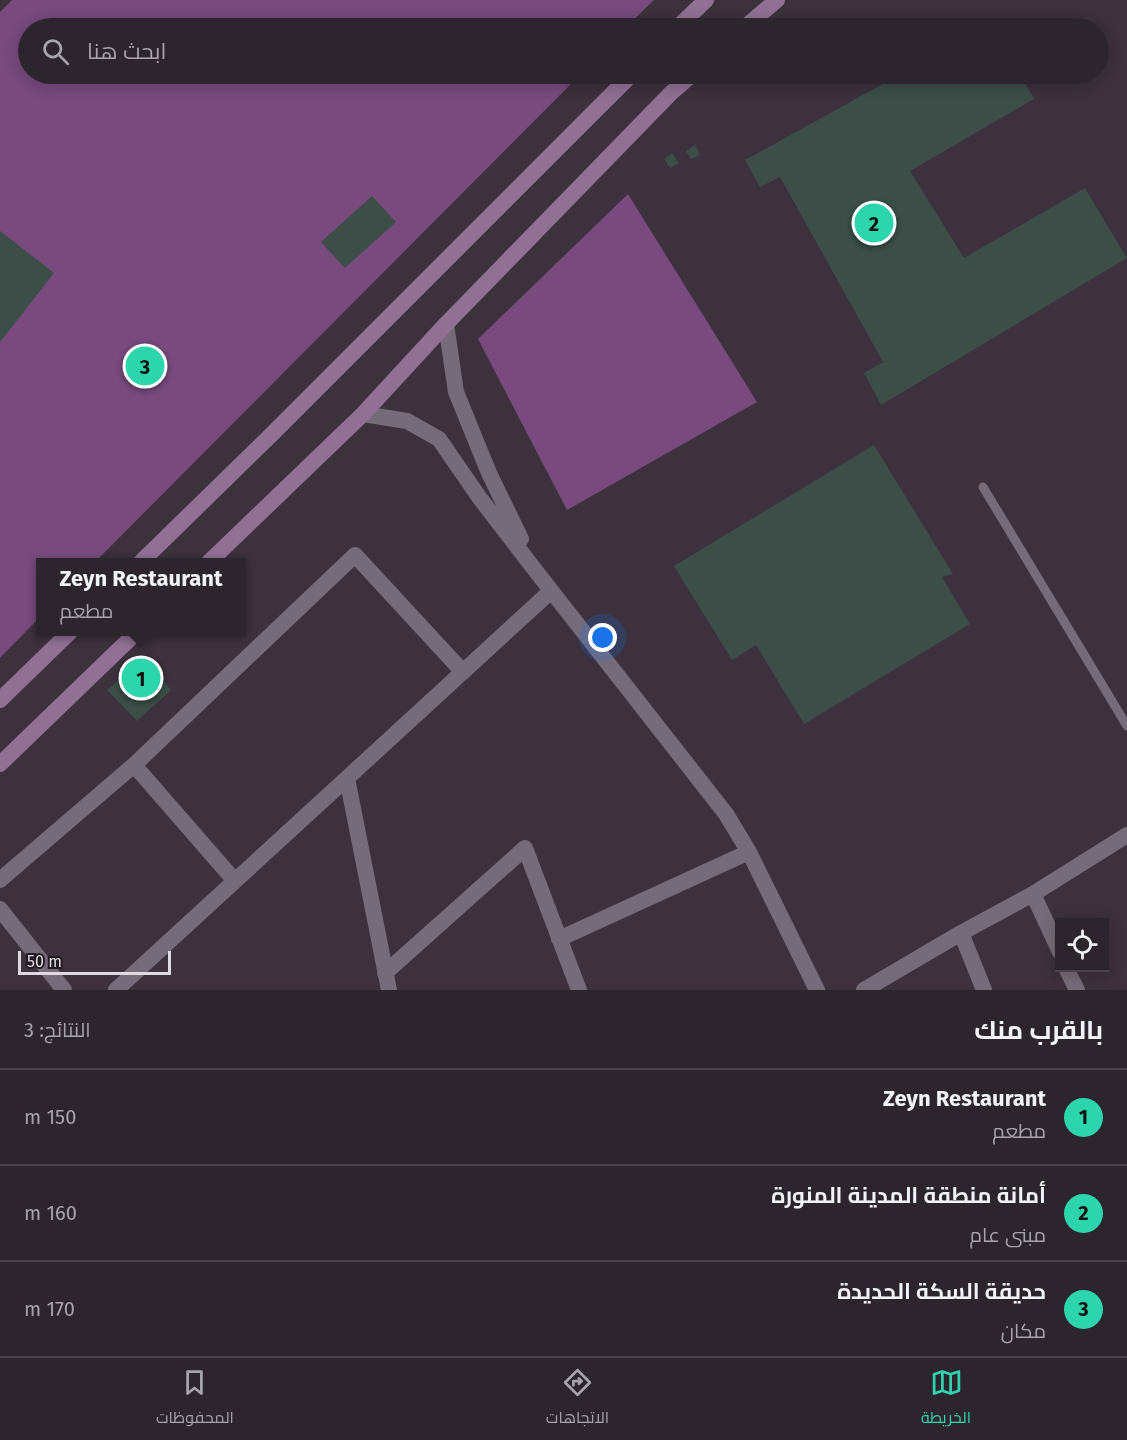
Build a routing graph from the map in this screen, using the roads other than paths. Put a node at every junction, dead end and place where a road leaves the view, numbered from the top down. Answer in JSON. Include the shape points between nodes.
{"nodes":[{"id":1,"x":706,"y":0,"type":"edge"},
{"id":2,"x":777,"y":0,"type":"edge"},
{"id":3,"x":687,"y":18,"type":"edge"},
{"id":4,"x":756,"y":18,"type":"edge"},
{"id":5,"x":622,"y":84,"type":"edge"},
{"id":6,"x":681,"y":84,"type":"edge"},
{"id":7,"x":446,"y":324,"type":"junction"},
{"id":8,"x":363,"y":414,"type":"junction"},
{"id":9,"x":982,"y":487,"type":"dead end"},
{"id":10,"x":145,"y":558,"type":"edge"},
{"id":11,"x":213,"y":558,"type":"edge"},
{"id":12,"x":535,"y":570,"type":"junction"},
{"id":13,"x":551,"y":591,"type":"junction"},
{"id":14,"x":66,"y":636,"type":"edge"},
{"id":15,"x":134,"y":636,"type":"edge"},
{"id":16,"x":463,"y":672,"type":"junction"},
{"id":17,"x":0,"y":700,"type":"edge"},
{"id":18,"x":1127,"y":726,"type":"edge"},
{"id":19,"x":0,"y":764,"type":"edge"},
{"id":20,"x":134,"y":765,"type":"junction"},
{"id":21,"x":347,"y":778,"type":"junction"},
{"id":22,"x":1127,"y":835,"type":"edge"},
{"id":23,"x":749,"y":852,"type":"junction"},
{"id":24,"x":0,"y":880,"type":"edge"},
{"id":25,"x":236,"y":881,"type":"junction"},
{"id":26,"x":1032,"y":894,"type":"junction"},
{"id":27,"x":0,"y":909,"type":"edge"},
{"id":28,"x":961,"y":933,"type":"junction"},
{"id":29,"x":560,"y":939,"type":"junction"},
{"id":30,"x":1055,"y":943,"type":"edge"},
{"id":31,"x":1068,"y":972,"type":"edge"},
{"id":32,"x":387,"y":982,"type":"edge"},
{"id":33,"x":64,"y":990,"type":"edge"},
{"id":34,"x":116,"y":990,"type":"edge"},
{"id":35,"x":579,"y":990,"type":"edge"},
{"id":36,"x":817,"y":990,"type":"edge"},
{"id":37,"x":864,"y":990,"type":"edge"},
{"id":38,"x":984,"y":990,"type":"edge"},
{"id":39,"x":1077,"y":990,"type":"edge"}],
"edges":[{"from":1,"to":3,"type":"main road"},
{"from":2,"to":4,"type":"main road"},
{"from":5,"to":10,"type":"main road"},
{"from":6,"to":7,"type":"main road"},
{"from":7,"to":8,"type":"main road"},
{"from":7,"to":12,"type":"street","via":[[456,392]]},
{"from":8,"to":11,"type":"main road"},
{"from":8,"to":12,"type":"street","via":[[407,421],[439,439]]},
{"from":9,"to":18,"type":"lane"},
{"from":12,"to":13,"type":"street"},
{"from":13,"to":16,"type":"street"},
{"from":13,"to":23,"type":"street","via":[[726,814]]},
{"from":14,"to":17,"type":"main road"},
{"from":15,"to":19,"type":"main road"},
{"from":16,"to":20,"type":"street","via":[[355,555]]},
{"from":16,"to":21,"type":"street"},
{"from":20,"to":24,"type":"street"},
{"from":20,"to":25,"type":"street"},
{"from":21,"to":25,"type":"street"},
{"from":21,"to":32,"type":"street"},
{"from":22,"to":26,"type":"street"},
{"from":23,"to":29,"type":"street"},
{"from":23,"to":36,"type":"street"},
{"from":25,"to":34,"type":"street"},
{"from":26,"to":28,"type":"street"},
{"from":26,"to":30,"type":"street"},
{"from":27,"to":33,"type":"street"},
{"from":28,"to":37,"type":"street"},
{"from":28,"to":38,"type":"street"},
{"from":29,"to":32,"type":"street","via":[[525,848]]},
{"from":29,"to":35,"type":"street"},
{"from":31,"to":39,"type":"street"}]}
